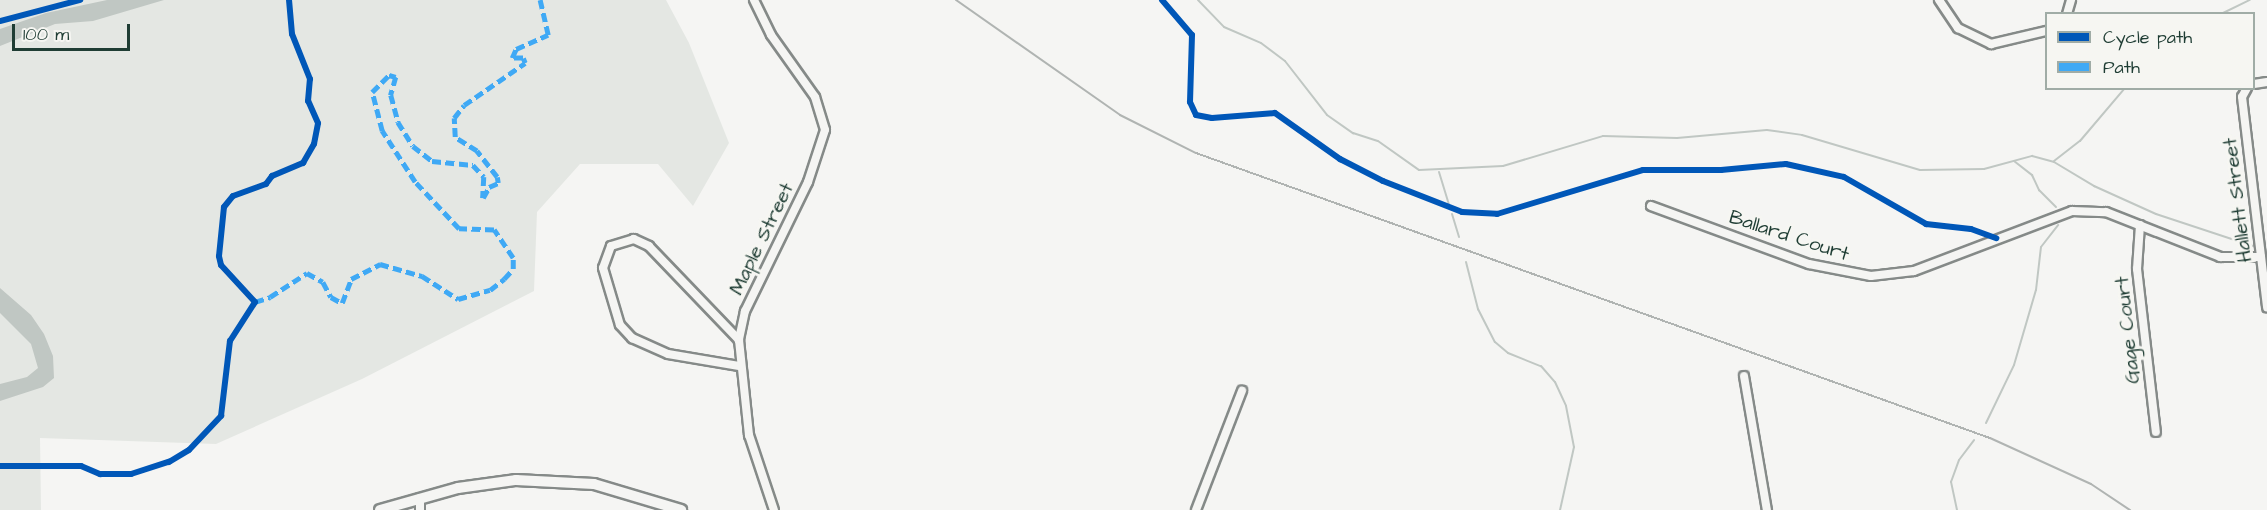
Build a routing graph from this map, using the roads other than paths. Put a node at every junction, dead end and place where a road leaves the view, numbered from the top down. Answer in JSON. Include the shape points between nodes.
{"nodes":[{"id":1,"x":754,"y":0,"type":"edge"},
{"id":2,"x":1939,"y":0,"type":"edge"},
{"id":3,"x":2045,"y":31,"type":"edge"},
{"id":4,"x":2246,"y":90,"type":"edge"},
{"id":5,"x":1651,"y":206,"type":"dead end"},
{"id":6,"x":2140,"y":225,"type":"junction"},
{"id":7,"x":2261,"y":257,"type":"junction"},
{"id":8,"x":2267,"y":308,"type":"edge"},
{"id":9,"x":739,"y":340,"type":"junction"},
{"id":10,"x":739,"y":366,"type":"junction"},
{"id":11,"x":1744,"y":376,"type":"dead end"},
{"id":12,"x":1242,"y":392,"type":"dead end"},
{"id":13,"x":2156,"y":432,"type":"dead end"},
{"id":14,"x":420,"y":498,"type":"junction"},
{"id":15,"x":380,"y":510,"type":"edge"},
{"id":16,"x":420,"y":510,"type":"edge"},
{"id":17,"x":681,"y":510,"type":"edge"},
{"id":18,"x":774,"y":510,"type":"edge"},
{"id":19,"x":1196,"y":510,"type":"edge"},
{"id":20,"x":1767,"y":510,"type":"edge"}],
"edges":[{"from":1,"to":9,"type":"street","name":"Maple Street","via":[[771,35],[815,97],[825,130],[808,182],[745,311]]},
{"from":2,"to":3,"type":"street","via":[[1958,28],[1991,44]]},
{"from":4,"to":7,"type":"street","name":"Hallett Street","via":[[2242,97]]},
{"from":5,"to":6,"type":"street","name":"Ballard Court","via":[[1809,264],[1871,276],[1914,271],[2072,211],[2106,212]]},
{"from":6,"to":7,"type":"street","name":"Ballard Court","via":[[2220,257]]},
{"from":6,"to":13,"type":"street","name":"Gage Court","via":[[2137,269]]},
{"from":7,"to":8,"type":"street","name":"Hallett Street"},
{"from":9,"to":10,"type":"street","name":"Maple Street"},
{"from":9,"to":10,"type":"street","via":[[643,242],[634,239],[615,243],[605,254],[603,268],[615,314],[632,338],[668,354]]},
{"from":10,"to":18,"type":"street","name":"Maple Street","via":[[749,435]]},
{"from":11,"to":20,"type":"street"},
{"from":12,"to":19,"type":"street"},
{"from":14,"to":15,"type":"main road"},
{"from":14,"to":16,"type":"street"},
{"from":14,"to":17,"type":"main road","via":[[483,483],[545,480],[620,489]]}]}
